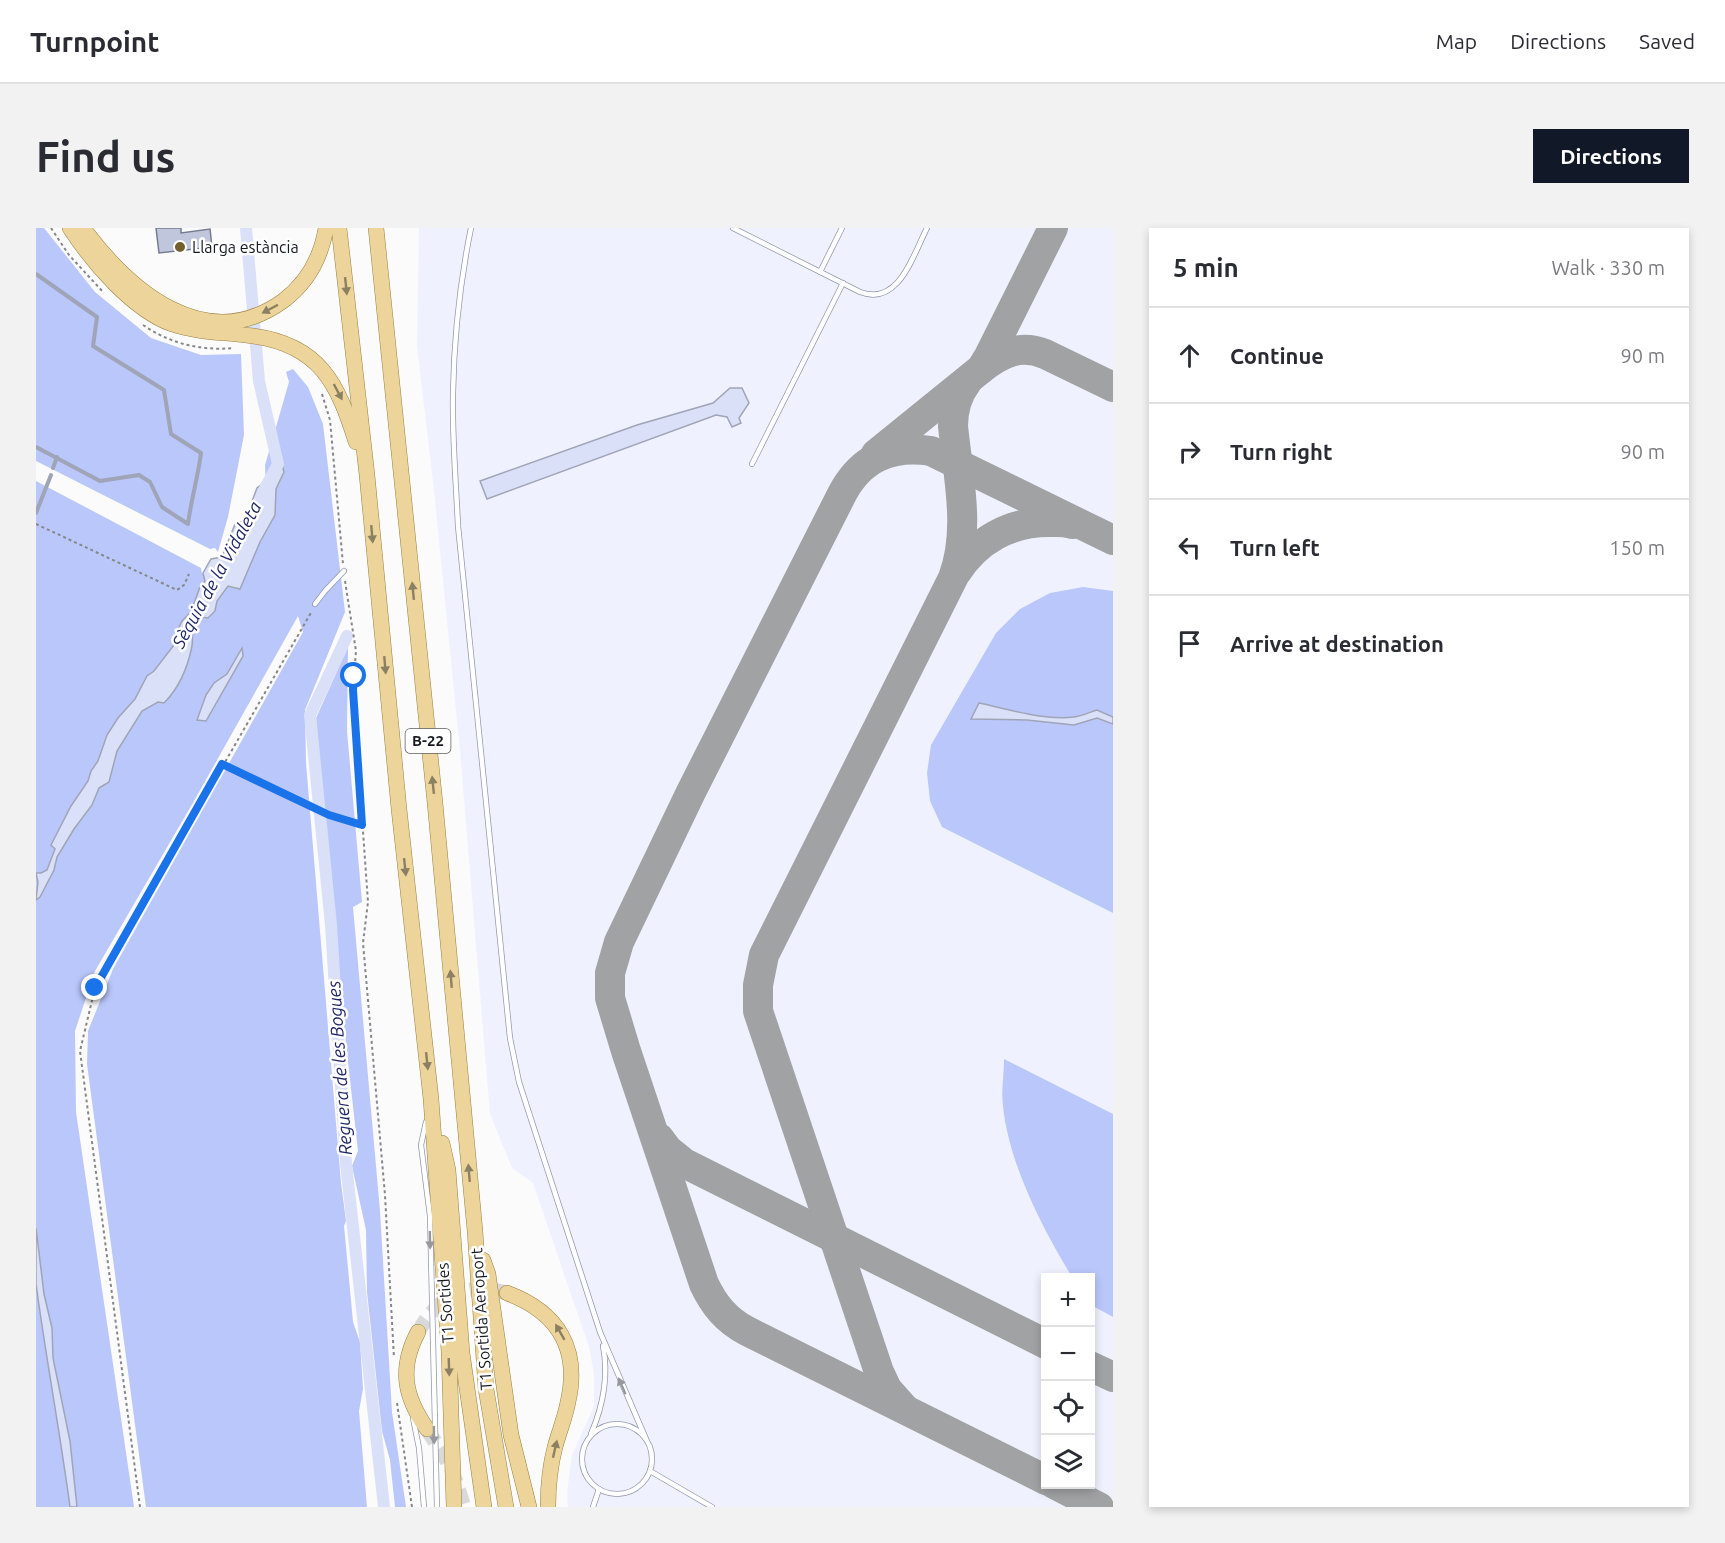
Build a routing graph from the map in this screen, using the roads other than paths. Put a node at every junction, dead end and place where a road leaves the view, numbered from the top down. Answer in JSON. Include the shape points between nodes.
{"nodes":[{"id":1,"x":70,"y":228,"type":"edge"},
{"id":2,"x":83,"y":228,"type":"edge"},
{"id":3,"x":326,"y":228,"type":"edge"},
{"id":4,"x":339,"y":228,"type":"edge"},
{"id":5,"x":376,"y":228,"type":"edge"},
{"id":6,"x":471,"y":228,"type":"edge"},
{"id":7,"x":733,"y":228,"type":"edge"},
{"id":8,"x":842,"y":228,"type":"edge"},
{"id":9,"x":927,"y":228,"type":"edge"},
{"id":10,"x":820,"y":272,"type":"junction"},
{"id":11,"x":843,"y":284,"type":"junction"},
{"id":12,"x":234,"y":327,"type":"junction"},
{"id":13,"x":752,"y":464,"type":"dead end"},
{"id":14,"x":367,"y":476,"type":"junction"},
{"id":15,"x":344,"y":571,"type":"road end"},
{"id":16,"x":315,"y":604,"type":"road end"},
{"id":17,"x":431,"y":1099,"type":"junction"},
{"id":18,"x":475,"y":1231,"type":"junction"},
{"id":19,"x":507,"y":1293,"type":"tunnel mouth"},
{"id":20,"x":418,"y":1332,"type":"tunnel mouth"},
{"id":21,"x":600,"y":1332,"type":"junction"},
{"id":22,"x":407,"y":1389,"type":"junction"},
{"id":23,"x":427,"y":1429,"type":"tunnel mouth"},
{"id":24,"x":590,"y":1438,"type":"junction"},
{"id":25,"x":646,"y":1439,"type":"junction"},
{"id":26,"x":650,"y":1471,"type":"junction"},
{"id":27,"x":599,"y":1489,"type":"junction"},
{"id":28,"x":549,"y":1504,"type":"edge"},
{"id":29,"x":424,"y":1507,"type":"edge"},
{"id":30,"x":437,"y":1507,"type":"edge"},
{"id":31,"x":454,"y":1507,"type":"edge"},
{"id":32,"x":484,"y":1507,"type":"edge"},
{"id":33,"x":506,"y":1507,"type":"edge"},
{"id":34,"x":529,"y":1507,"type":"edge"},
{"id":35,"x":593,"y":1507,"type":"edge"},
{"id":36,"x":712,"y":1507,"type":"edge"}],
"edges":[{"from":1,"to":12,"type":"main road","via":[[117,284],[152,313],[169,323],[205,332]]},
{"from":2,"to":12,"type":"main road","via":[[123,276],[157,302],[192,318]]},
{"from":3,"to":12,"type":"main road","one_way":true,"via":[[318,259],[300,287],[274,308]]},
{"from":4,"to":14,"type":"main road","number":"B-22","one_way":true},
{"from":18,"to":5,"type":"main road","number":"B-22","one_way":true},
{"from":6,"to":21,"type":"lane","via":[[456,325],[455,462],[505,1003],[519,1082]]},
{"from":7,"to":10,"type":"lane"},
{"from":8,"to":10,"type":"lane"},
{"from":9,"to":11,"type":"lane","via":[[893,288],[872,296]]},
{"from":10,"to":11,"type":"lane"},
{"from":11,"to":13,"type":"lane"},
{"from":12,"to":14,"type":"main road","one_way":true,"via":[[288,344],[324,371],[340,395]]},
{"from":14,"to":17,"type":"main road","number":"B-22","one_way":true},
{"from":15,"to":16,"type":"lane"},
{"from":17,"to":30,"type":"lane","one_way":true,"via":[[421,1145],[430,1216]]},
{"from":17,"to":31,"type":"main road","name":"T1 Sortides","one_way":true,"via":[[449,1352]]},
{"from":17,"to":32,"type":"main road","via":[[448,1170],[462,1353]]},
{"from":18,"to":33,"type":"main road","name":"T1 Sortida Aeroport","via":[[486,1389]]},
{"from":18,"to":34,"type":"main road","name":"T1 Sortida Aeroport","via":[[488,1274],[510,1425]]},
{"from":28,"to":19,"type":"main road","one_way":true,"via":[[555,1448],[571,1388],[571,1362],[564,1338],[554,1323],[535,1306]]},
{"from":20,"to":22,"type":"main road","via":[[406,1362]]},
{"from":21,"to":24,"type":"lane","via":[[605,1384]]},
{"from":25,"to":21,"type":"lane","one_way":true},
{"from":22,"to":23,"type":"main road","via":[[417,1416]]},
{"from":22,"to":29,"type":"lane","via":[[419,1448]]},
{"from":24,"to":25,"type":"lane","via":[[604,1426],[621,1424]]},
{"from":24,"to":27,"type":"lane","via":[[582,1462],[589,1480]]},
{"from":25,"to":26,"type":"lane","via":[[652,1456]]},
{"from":26,"to":27,"type":"lane","via":[[632,1491],[614,1494]]},
{"from":26,"to":36,"type":"lane"},
{"from":27,"to":35,"type":"lane"}]}
